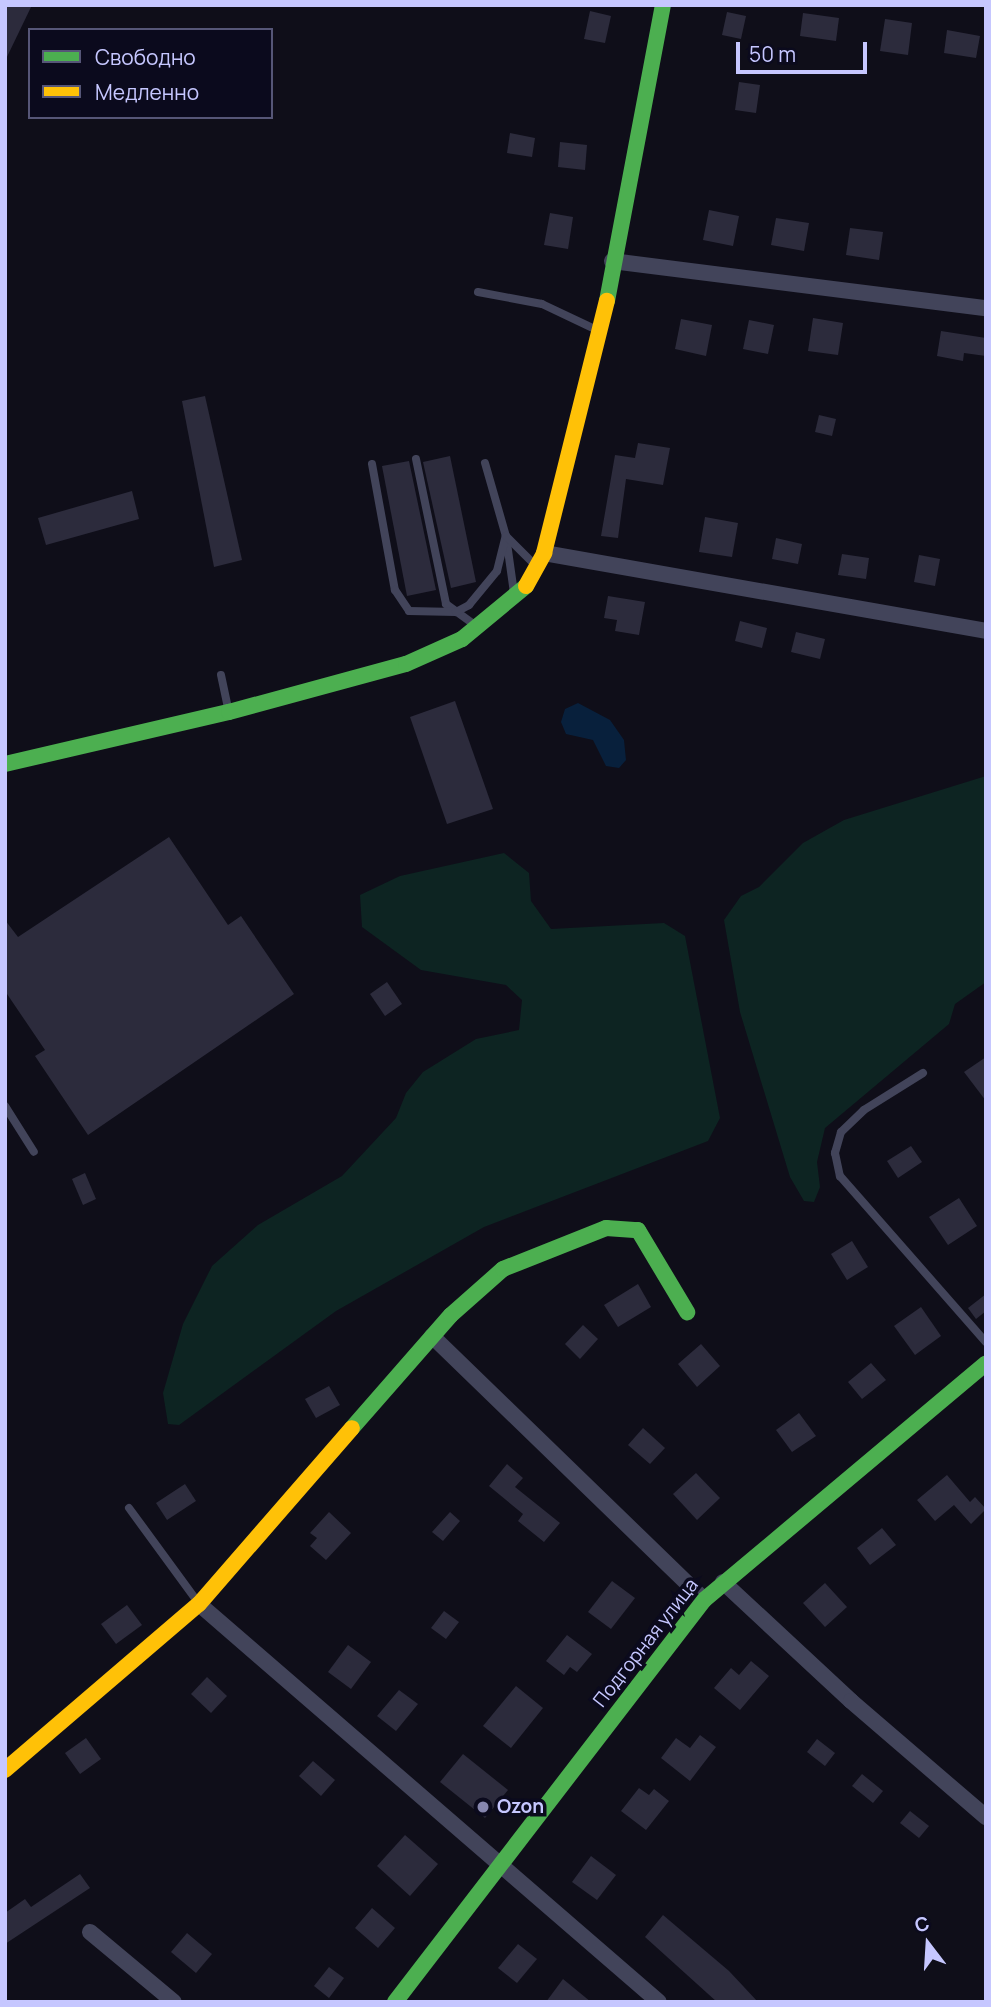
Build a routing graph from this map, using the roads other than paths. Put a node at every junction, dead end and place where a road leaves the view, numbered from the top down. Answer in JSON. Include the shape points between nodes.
{"nodes":[{"id":1,"x":663,"y":5,"type":"edge"},
{"id":2,"x":612,"y":261,"type":"junction"},
{"id":3,"x":478,"y":292,"type":"dead end"},
{"id":4,"x":986,"y":308,"type":"edge"},
{"id":5,"x":601,"y":331,"type":"junction"},
{"id":6,"x":416,"y":459,"type":"dead end"},
{"id":7,"x":485,"y":463,"type":"dead end"},
{"id":8,"x":372,"y":464,"type":"dead end"},
{"id":9,"x":506,"y":536,"type":"junction"},
{"id":10,"x":542,"y":561,"type":"junction"},
{"id":11,"x":515,"y":596,"type":"junction"},
{"id":12,"x":456,"y":612,"type":"junction"},
{"id":13,"x":479,"y":627,"type":"junction"},
{"id":14,"x":986,"y":631,"type":"edge"},
{"id":15,"x":220,"y":675,"type":"dead end"},
{"id":16,"x":229,"y":712,"type":"junction"},
{"id":17,"x":5,"y":764,"type":"edge"},
{"id":18,"x":923,"y":1073,"type":"dead end"},
{"id":19,"x":5,"y":1106,"type":"edge"},
{"id":20,"x":34,"y":1152,"type":"dead end"},
{"id":21,"x":687,"y":1312,"type":"dead end"},
{"id":22,"x":432,"y":1336,"type":"junction"},
{"id":23,"x":986,"y":1342,"type":"edge"},
{"id":24,"x":986,"y":1363,"type":"edge"},
{"id":25,"x":128,"y":1508,"type":"dead end"},
{"id":26,"x":723,"y":1582,"type":"junction"},
{"id":27,"x":704,"y":1600,"type":"junction"},
{"id":28,"x":199,"y":1604,"type":"junction"},
{"id":29,"x":5,"y":1770,"type":"edge"},
{"id":30,"x":986,"y":1817,"type":"edge"},
{"id":31,"x":500,"y":1866,"type":"junction"},
{"id":32,"x":90,"y":1932,"type":"dead end"},
{"id":33,"x":174,"y":2002,"type":"edge"},
{"id":34,"x":395,"y":2002,"type":"edge"},
{"id":35,"x":659,"y":2002,"type":"edge"}],
"edges":[{"from":1,"to":2,"type":"street"},
{"from":2,"to":4,"type":"street"},
{"from":2,"to":5,"type":"street"},
{"from":3,"to":5,"type":"lane","via":[[542,304]]},
{"from":5,"to":10,"type":"street"},
{"from":6,"to":12,"type":"lane","via":[[446,604]]},
{"from":7,"to":9,"type":"lane"},
{"from":8,"to":12,"type":"lane","via":[[402,606],[423,615]]},
{"from":9,"to":10,"type":"lane"},
{"from":9,"to":11,"type":"lane"},
{"from":9,"to":12,"type":"lane","via":[[497,571],[469,605]]},
{"from":10,"to":11,"type":"street"},
{"from":10,"to":14,"type":"street"},
{"from":11,"to":13,"type":"street"},
{"from":12,"to":13,"type":"lane"},
{"from":13,"to":16,"type":"street","via":[[405,664]]},
{"from":15,"to":16,"type":"lane"},
{"from":16,"to":17,"type":"street"},
{"from":18,"to":23,"type":"lane","via":[[864,1110],[841,1132],[835,1153],[840,1176]]},
{"from":19,"to":20,"type":"lane"},
{"from":21,"to":22,"type":"street","via":[[638,1230],[606,1228],[503,1269]]},
{"from":22,"to":27,"type":"street"},
{"from":22,"to":28,"type":"street"},
{"from":24,"to":26,"type":"street","name":"Подгорная улица"},
{"from":25,"to":28,"type":"lane","via":[[151,1545]]},
{"from":26,"to":27,"type":"street","name":"Подгорная улица"},
{"from":26,"to":30,"type":"street"},
{"from":27,"to":31,"type":"street","name":"Подгорная улица"},
{"from":28,"to":29,"type":"street"},
{"from":28,"to":31,"type":"street"},
{"from":31,"to":34,"type":"street","name":"Подгорная улица"},
{"from":31,"to":35,"type":"street"},
{"from":32,"to":33,"type":"street"}]}
